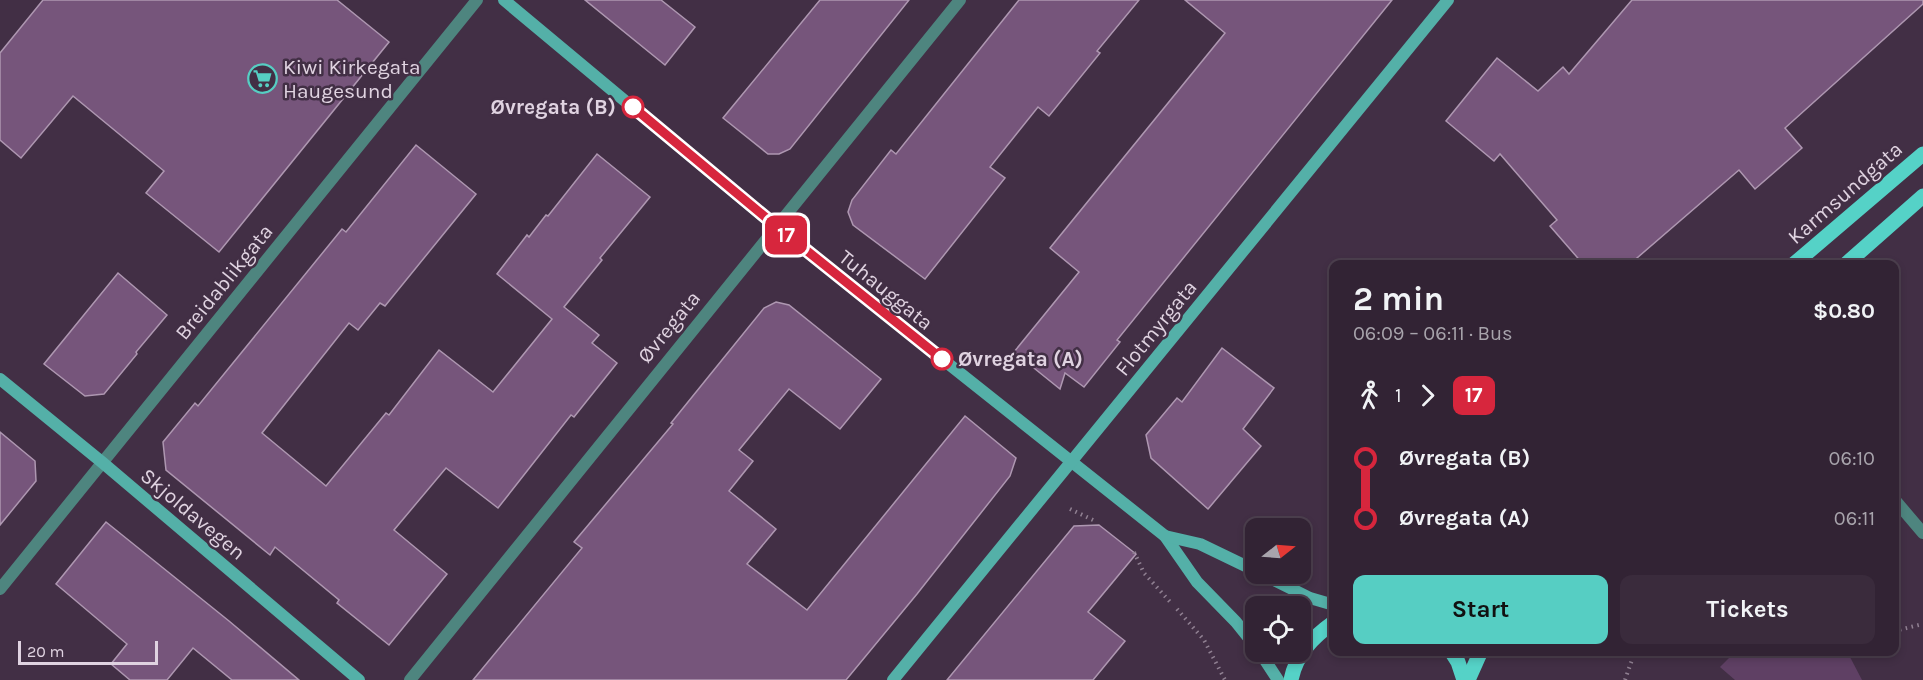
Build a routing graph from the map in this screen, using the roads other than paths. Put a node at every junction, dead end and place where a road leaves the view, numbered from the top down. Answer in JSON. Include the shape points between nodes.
{"nodes":[{"id":1,"x":477,"y":0,"type":"edge"},
{"id":2,"x":504,"y":0,"type":"edge"},
{"id":3,"x":960,"y":0,"type":"edge"},
{"id":4,"x":1448,"y":0,"type":"edge"},
{"id":5,"x":1923,"y":154,"type":"edge"},
{"id":6,"x":1923,"y":196,"type":"edge"},
{"id":7,"x":776,"y":226,"type":"junction"},
{"id":8,"x":1799,"y":260,"type":"edge"},
{"id":9,"x":1851,"y":260,"type":"edge"},
{"id":10,"x":0,"y":379,"type":"edge"},
{"id":11,"x":103,"y":463,"type":"junction"},
{"id":12,"x":1072,"y":463,"type":"junction"},
{"id":13,"x":1899,"y":505,"type":"edge"},
{"id":14,"x":1923,"y":533,"type":"edge"},
{"id":15,"x":1165,"y":536,"type":"junction"},
{"id":16,"x":1245,"y":566,"type":"edge"},
{"id":17,"x":1282,"y":584,"type":"edge"},
{"id":18,"x":0,"y":589,"type":"edge"},
{"id":19,"x":1329,"y":604,"type":"edge"},
{"id":20,"x":1329,"y":626,"type":"edge"},
{"id":21,"x":1245,"y":633,"type":"edge"},
{"id":22,"x":1454,"y":656,"type":"edge"},
{"id":23,"x":1478,"y":656,"type":"edge"},
{"id":24,"x":1266,"y":662,"type":"edge"},
{"id":25,"x":359,"y":680,"type":"edge"},
{"id":26,"x":410,"y":680,"type":"edge"},
{"id":27,"x":893,"y":680,"type":"edge"},
{"id":28,"x":1278,"y":680,"type":"edge"},
{"id":29,"x":1291,"y":680,"type":"edge"},
{"id":30,"x":1464,"y":680,"type":"edge"},
{"id":31,"x":1468,"y":680,"type":"edge"}],
"edges":[{"from":1,"to":11,"type":"street","name":"Breidablikgata"},
{"from":2,"to":7,"type":"street","name":"Tuhauggata"},
{"from":3,"to":7,"type":"street","name":"Øvregata"},
{"from":4,"to":12,"type":"street","name":"Flotmyrgata"},
{"from":5,"to":8,"type":"main road","name":"Karmsundgata"},
{"from":6,"to":9,"type":"main road"},
{"from":7,"to":12,"type":"street","name":"Tuhauggata"},
{"from":7,"to":26,"type":"street","name":"Øvregata"},
{"from":10,"to":11,"type":"street","name":"Skjoldavegen"},
{"from":11,"to":18,"type":"street","name":"Breidablikgata"},
{"from":11,"to":25,"type":"street","name":"Skjoldavegen"},
{"from":12,"to":15,"type":"street","name":"Tuhauggata"},
{"from":12,"to":27,"type":"street","name":"Flotmyrgata"},
{"from":13,"to":14,"type":"street"},
{"from":15,"to":16,"type":"street","name":"Tuhauggata","via":[[1200,544]]},
{"from":15,"to":21,"type":"street","name":"Tuhauggata","via":[[1197,582]]},
{"from":17,"to":19,"type":"street"},
{"from":20,"to":29,"type":"main road","via":[[1302,652]]},
{"from":22,"to":30,"type":"main road"},
{"from":23,"to":31,"type":"main road"},
{"from":24,"to":28,"type":"street"}]}
